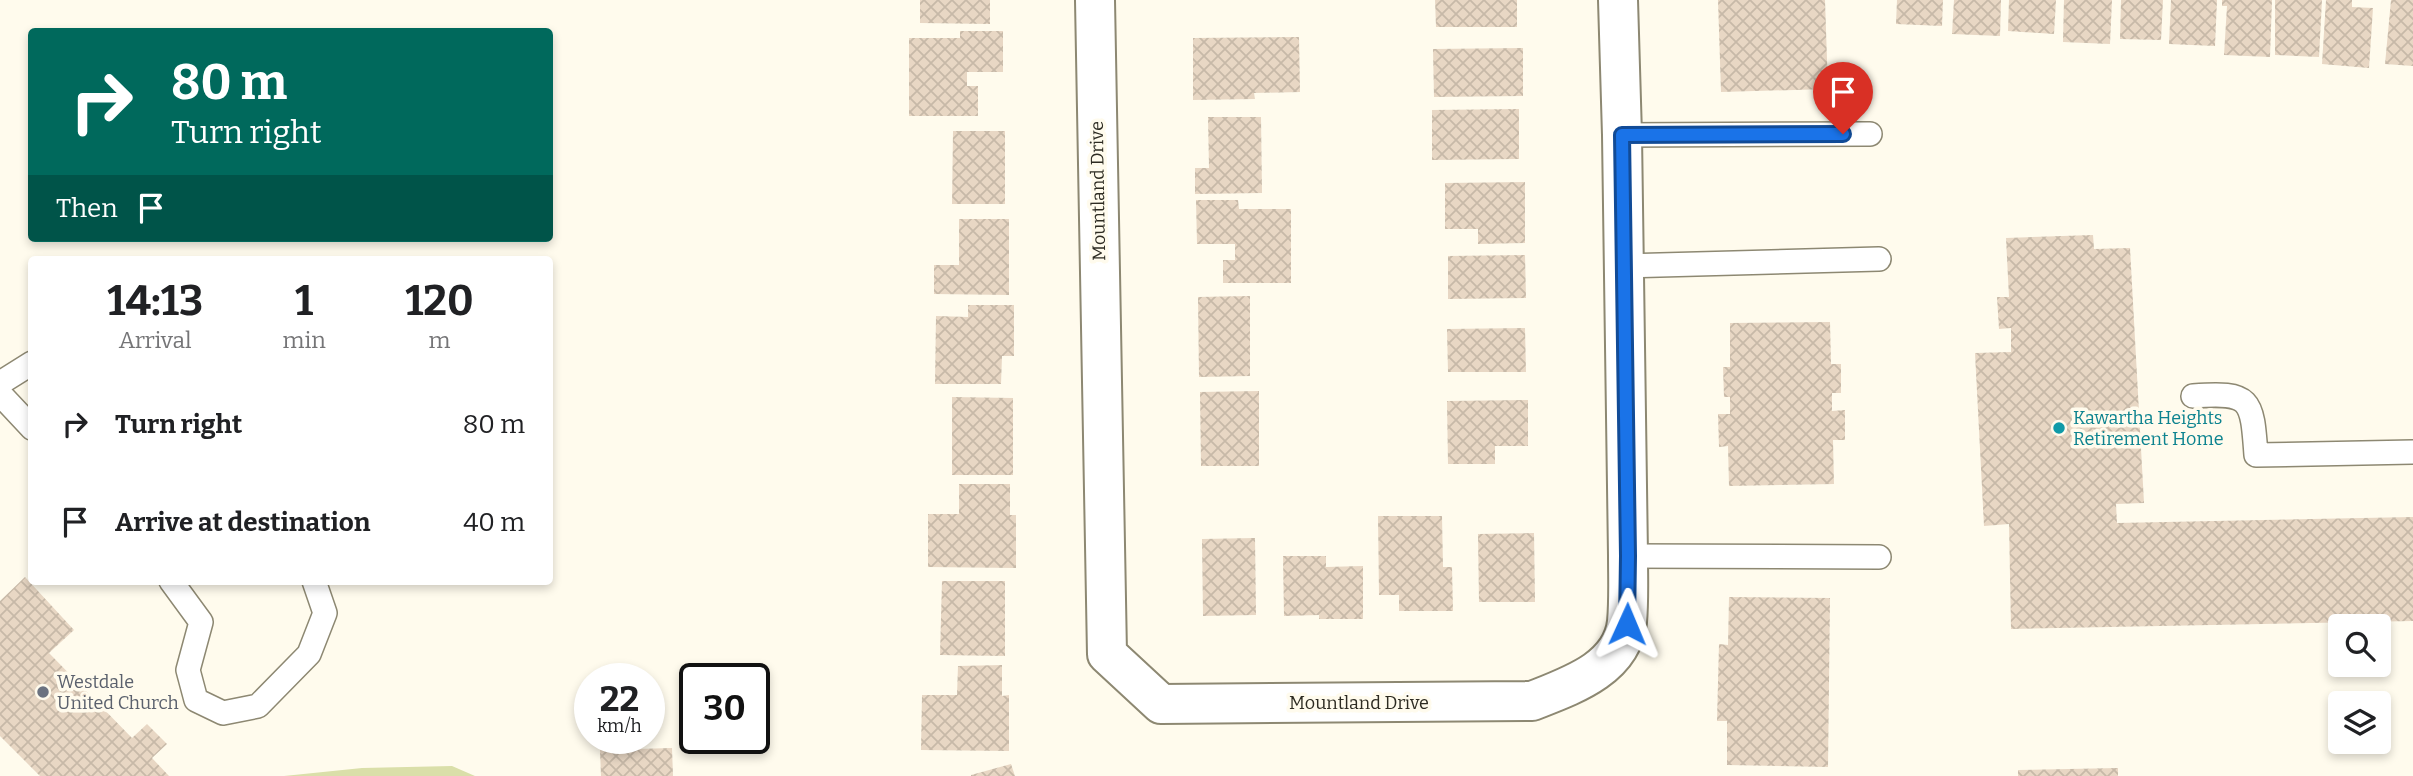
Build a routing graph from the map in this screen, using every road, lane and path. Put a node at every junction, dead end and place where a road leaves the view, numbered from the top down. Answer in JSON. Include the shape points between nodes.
{"nodes":[{"id":1,"x":1095,"y":0,"type":"edge"},
{"id":2,"x":1618,"y":0,"type":"edge"},
{"id":3,"x":1870,"y":134,"type":"dead end"},
{"id":4,"x":1622,"y":135,"type":"junction"},
{"id":5,"x":1879,"y":259,"type":"dead end"},
{"id":6,"x":1623,"y":266,"type":"junction"},
{"id":7,"x":28,"y":366,"type":"edge"},
{"id":8,"x":0,"y":383,"type":"edge"},
{"id":9,"x":0,"y":394,"type":"edge"},
{"id":10,"x":2193,"y":396,"type":"dead end"},
{"id":11,"x":28,"y":424,"type":"edge"},
{"id":12,"x":2413,"y":452,"type":"edge"},
{"id":13,"x":1628,"y":556,"type":"junction"},
{"id":14,"x":1879,"y":556,"type":"dead end"},
{"id":15,"x":174,"y":585,"type":"edge"},
{"id":16,"x":315,"y":585,"type":"edge"}],
"edges":[{"from":1,"to":13,"type":"street","name":"Mountland Drive","via":[[1107,653],[1161,704],[1532,701],[1582,681],[1615,655],[1627,624]]},
{"from":2,"to":4,"type":"street","name":"Mountland Drive"},
{"from":3,"to":4,"type":"lane"},
{"from":4,"to":6,"type":"street","name":"Mountland Drive"},
{"from":5,"to":6,"type":"lane"},
{"from":6,"to":13,"type":"street","name":"Mountland Drive"},
{"from":7,"to":8,"type":"lane"},
{"from":9,"to":11,"type":"lane"},
{"from":10,"to":12,"type":"lane","via":[[2223,394],[2244,400],[2254,420],[2256,454]]},
{"from":13,"to":14,"type":"lane"},
{"from":15,"to":16,"type":"lane","via":[[201,622],[188,670],[196,700],[223,713],[258,706],[309,654],[325,612]]}]}
